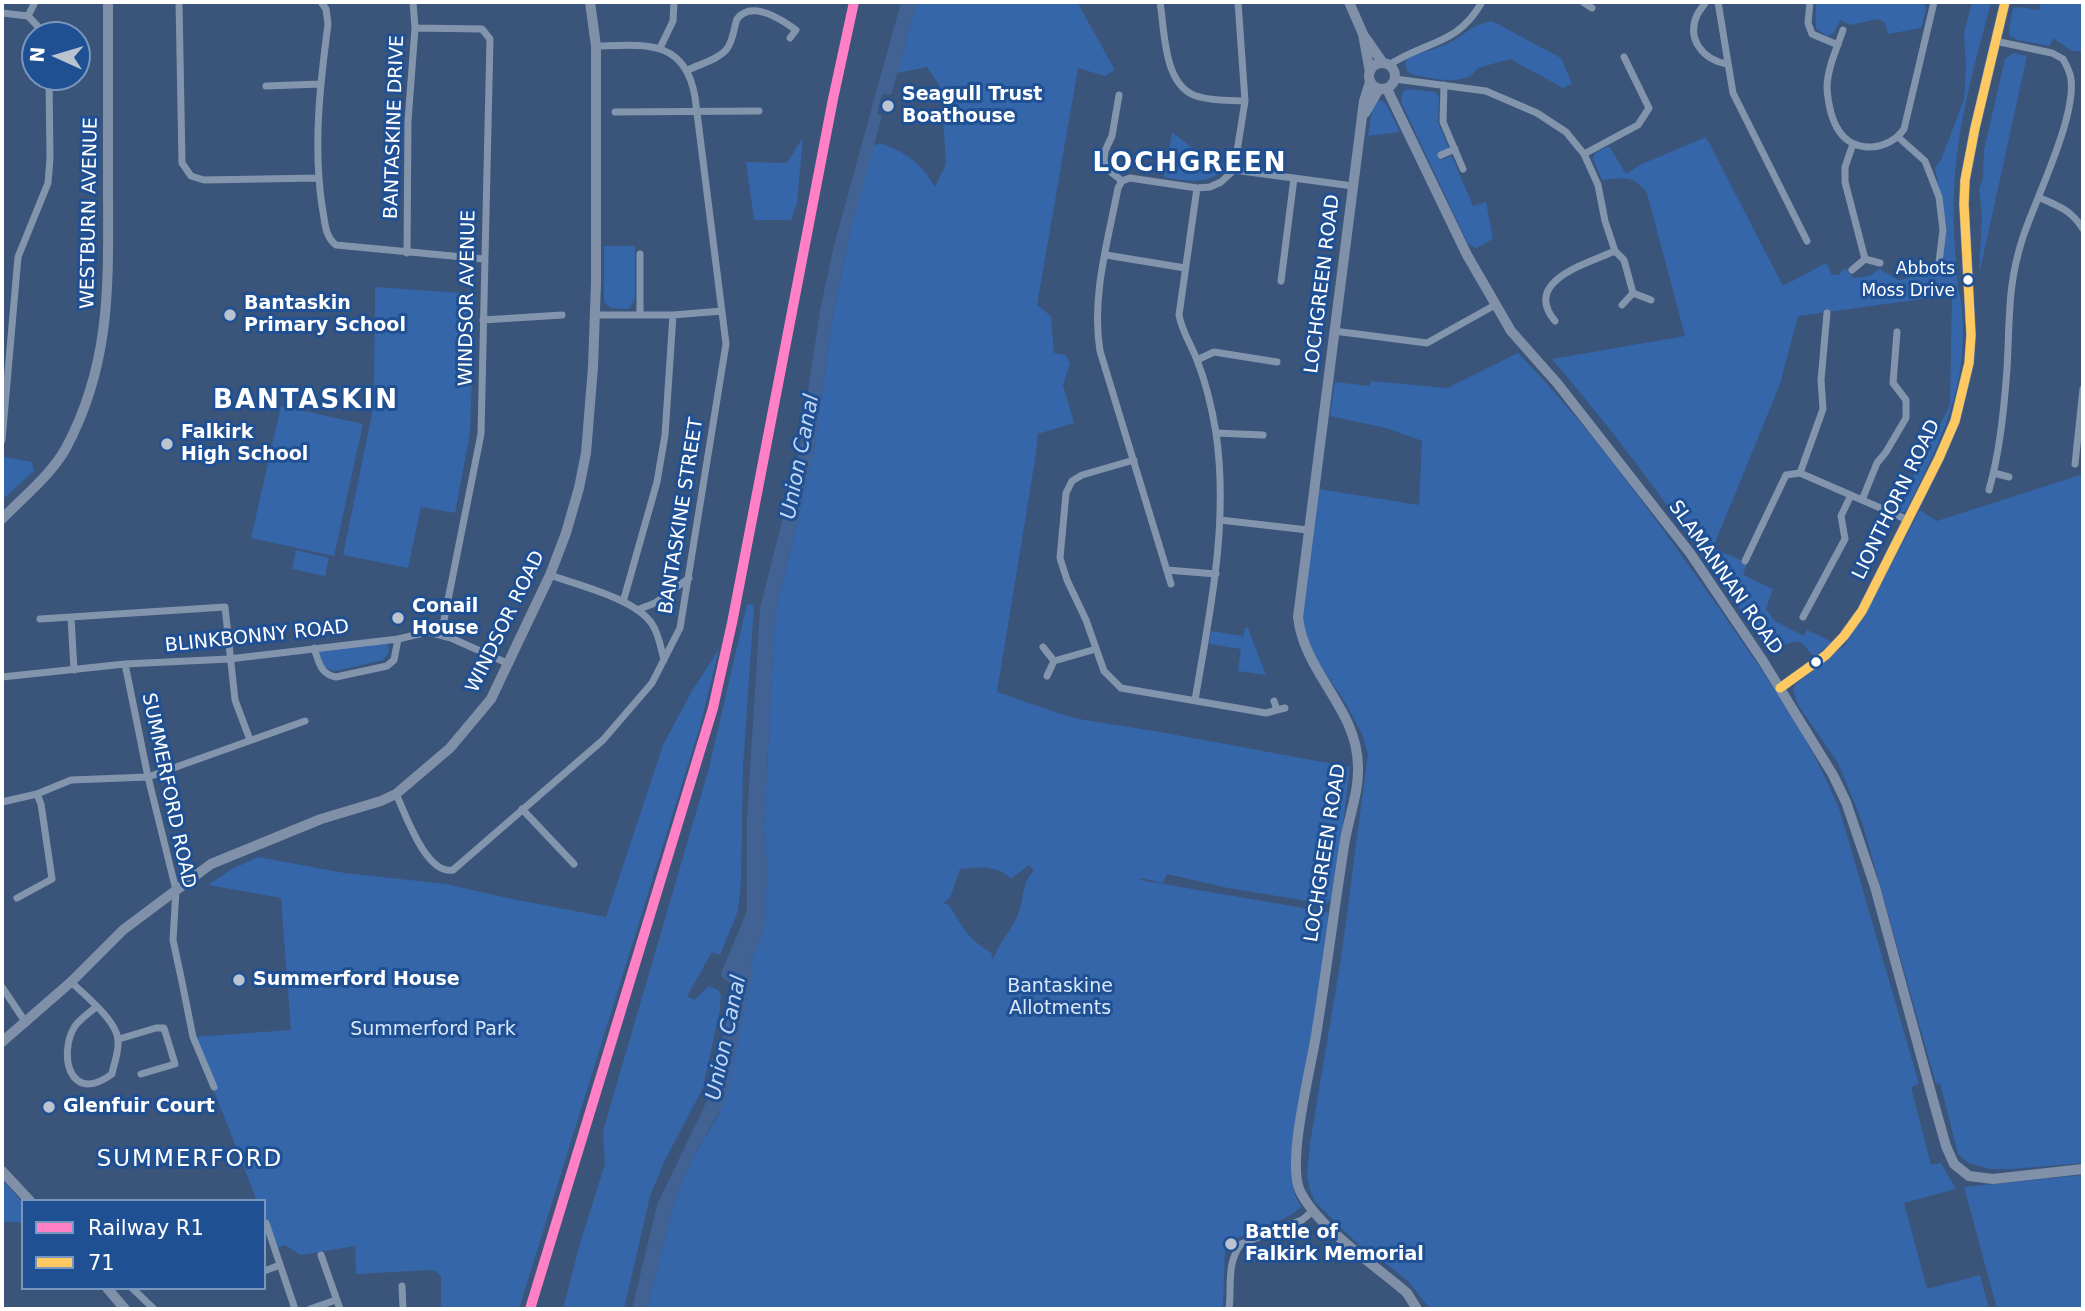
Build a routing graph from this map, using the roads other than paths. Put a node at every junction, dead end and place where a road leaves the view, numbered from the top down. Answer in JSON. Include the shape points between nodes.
{"nodes":[{"id":1,"x":35,"y":2,"type":"edge"},
{"id":2,"x":108,"y":2,"type":"edge"},
{"id":3,"x":179,"y":2,"type":"edge"},
{"id":4,"x":321,"y":2,"type":"edge"},
{"id":5,"x":413,"y":2,"type":"edge"},
{"id":6,"x":590,"y":2,"type":"edge"},
{"id":7,"x":674,"y":2,"type":"edge"},
{"id":8,"x":1160,"y":2,"type":"edge"},
{"id":9,"x":1238,"y":2,"type":"edge"},
{"id":10,"x":1349,"y":2,"type":"edge"},
{"id":11,"x":1482,"y":2,"type":"edge"},
{"id":12,"x":1583,"y":2,"type":"edge"},
{"id":13,"x":1706,"y":2,"type":"edge"},
{"id":14,"x":1718,"y":2,"type":"edge"},
{"id":15,"x":1810,"y":2,"type":"edge"},
{"id":16,"x":1934,"y":2,"type":"edge"},
{"id":17,"x":2005,"y":2,"type":"edge"},
{"id":18,"x":1592,"y":8,"type":"dead end"},
{"id":19,"x":2,"y":13,"type":"edge"},
{"id":20,"x":27,"y":16,"type":"junction"},
{"id":21,"x":32,"y":21,"type":"edge"},
{"id":22,"x":415,"y":28,"type":"junction"},
{"id":23,"x":1843,"y":30,"type":"dead end"},
{"id":24,"x":1363,"y":34,"type":"junction"},
{"id":25,"x":790,"y":38,"type":"dead end"},
{"id":26,"x":1995,"y":41,"type":"junction"},
{"id":27,"x":596,"y":46,"type":"junction"},
{"id":28,"x":1838,"y":46,"type":"junction"},
{"id":29,"x":660,"y":48,"type":"junction"},
{"id":30,"x":1624,"y":57,"type":"dead end"},
{"id":31,"x":1386,"y":64,"type":"junction"},
{"id":32,"x":1727,"y":64,"type":"junction"},
{"id":33,"x":688,"y":70,"type":"junction"},
{"id":34,"x":1370,"y":77,"type":"junction"},
{"id":35,"x":1395,"y":79,"type":"junction"},
{"id":36,"x":320,"y":83,"type":"junction"},
{"id":37,"x":1444,"y":85,"type":"junction"},
{"id":38,"x":266,"y":86,"type":"dead end"},
{"id":39,"x":1383,"y":89,"type":"junction"},
{"id":40,"x":49,"y":91,"type":"edge"},
{"id":41,"x":1119,"y":95,"type":"dead end"},
{"id":42,"x":1245,"y":101,"type":"junction"},
{"id":43,"x":696,"y":111,"type":"junction"},
{"id":44,"x":759,"y":111,"type":"dead end"},
{"id":45,"x":615,"y":112,"type":"dead end"},
{"id":46,"x":1363,"y":117,"type":"junction"},
{"id":47,"x":1898,"y":137,"type":"junction"},
{"id":48,"x":1853,"y":144,"type":"junction"},
{"id":49,"x":1455,"y":149,"type":"junction"},
{"id":50,"x":1584,"y":154,"type":"junction"},
{"id":51,"x":1441,"y":155,"type":"dead end"},
{"id":52,"x":1463,"y":169,"type":"dead end"},
{"id":53,"x":1234,"y":170,"type":"junction"},
{"id":54,"x":318,"y":178,"type":"junction"},
{"id":55,"x":1294,"y":178,"type":"junction"},
{"id":56,"x":1122,"y":181,"type":"junction"},
{"id":57,"x":1353,"y":186,"type":"junction"},
{"id":58,"x":1197,"y":188,"type":"junction"},
{"id":59,"x":2040,"y":198,"type":"junction"},
{"id":60,"x":2083,"y":229,"type":"edge"},
{"id":61,"x":1807,"y":241,"type":"dead end"},
{"id":62,"x":1615,"y":251,"type":"junction"},
{"id":63,"x":407,"y":253,"type":"junction"},
{"id":64,"x":640,"y":254,"type":"dead end"},
{"id":65,"x":1106,"y":255,"type":"junction"},
{"id":66,"x":484,"y":259,"type":"junction"},
{"id":67,"x":1865,"y":259,"type":"junction"},
{"id":68,"x":1939,"y":262,"type":"dead end"},
{"id":69,"x":1880,"y":263,"type":"dead end"},
{"id":70,"x":1185,"y":268,"type":"junction"},
{"id":71,"x":1852,"y":270,"type":"dead end"},
{"id":72,"x":1281,"y":281,"type":"dead end"},
{"id":73,"x":1633,"y":293,"type":"junction"},
{"id":74,"x":1651,"y":300,"type":"dead end"},
{"id":75,"x":1494,"y":305,"type":"junction"},
{"id":76,"x":1622,"y":305,"type":"dead end"},
{"id":77,"x":722,"y":311,"type":"junction"},
{"id":78,"x":1826,"y":313,"type":"dead end"},
{"id":79,"x":562,"y":314,"type":"dead end"},
{"id":80,"x":595,"y":315,"type":"junction"},
{"id":81,"x":640,"y":315,"type":"junction"},
{"id":82,"x":673,"y":315,"type":"junction"},
{"id":83,"x":483,"y":320,"type":"junction"},
{"id":84,"x":1555,"y":321,"type":"dead end"},
{"id":85,"x":1334,"y":331,"type":"junction"},
{"id":86,"x":1896,"y":332,"type":"dead end"},
{"id":87,"x":1813,"y":349,"type":"dead end"},
{"id":88,"x":1825,"y":350,"type":"junction"},
{"id":89,"x":1197,"y":360,"type":"junction"},
{"id":90,"x":1277,"y":362,"type":"dead end"},
{"id":91,"x":2083,"y":389,"type":"edge"},
{"id":92,"x":1216,"y":433,"type":"junction"},
{"id":93,"x":1264,"y":435,"type":"dead end"},
{"id":94,"x":2,"y":440,"type":"edge"},
{"id":95,"x":2080,"y":451,"type":"edge"},
{"id":96,"x":1134,"y":460,"type":"junction"},
{"id":97,"x":2075,"y":464,"type":"dead end"},
{"id":98,"x":1800,"y":473,"type":"junction"},
{"id":99,"x":1994,"y":473,"type":"junction"},
{"id":100,"x":2009,"y":477,"type":"dead end"},
{"id":101,"x":1989,"y":490,"type":"dead end"},
{"id":102,"x":1851,"y":495,"type":"junction"},
{"id":103,"x":1861,"y":500,"type":"junction"},
{"id":104,"x":2,"y":519,"type":"edge"},
{"id":105,"x":1220,"y":520,"type":"junction"},
{"id":106,"x":1908,"y":520,"type":"junction"},
{"id":107,"x":1308,"y":530,"type":"junction"},
{"id":108,"x":1745,"y":561,"type":"dead end"},
{"id":109,"x":1167,"y":570,"type":"junction"},
{"id":110,"x":1216,"y":573,"type":"junction"},
{"id":111,"x":550,"y":575,"type":"junction"},
{"id":112,"x":689,"y":578,"type":"junction"},
{"id":113,"x":1171,"y":584,"type":"dead end"},
{"id":114,"x":623,"y":602,"type":"junction"},
{"id":115,"x":636,"y":610,"type":"junction"},
{"id":116,"x":71,"y":617,"type":"junction"},
{"id":117,"x":1803,"y":617,"type":"dead end"},
{"id":118,"x":40,"y":619,"type":"dead end"},
{"id":119,"x":441,"y":635,"type":"junction"},
{"id":120,"x":398,"y":639,"type":"junction"},
{"id":121,"x":1043,"y":647,"type":"dead end"},
{"id":122,"x":314,"y":648,"type":"junction"},
{"id":123,"x":1096,"y":649,"type":"junction"},
{"id":124,"x":229,"y":659,"type":"junction"},
{"id":125,"x":664,"y":660,"type":"junction"},
{"id":126,"x":1054,"y":661,"type":"junction"},
{"id":127,"x":125,"y":664,"type":"junction"},
{"id":128,"x":509,"y":664,"type":"junction"},
{"id":129,"x":74,"y":670,"type":"junction"},
{"id":130,"x":1047,"y":676,"type":"dead end"},
{"id":131,"x":2,"y":677,"type":"edge"},
{"id":132,"x":1780,"y":688,"type":"junction"},
{"id":133,"x":1195,"y":700,"type":"junction"},
{"id":134,"x":1274,"y":701,"type":"dead end"},
{"id":135,"x":304,"y":721,"type":"dead end"},
{"id":136,"x":250,"y":740,"type":"junction"},
{"id":137,"x":148,"y":777,"type":"junction"},
{"id":138,"x":37,"y":794,"type":"junction"},
{"id":139,"x":397,"y":794,"type":"junction"},
{"id":140,"x":2,"y":802,"type":"edge"},
{"id":141,"x":522,"y":809,"type":"junction"},
{"id":142,"x":574,"y":864,"type":"dead end"},
{"id":143,"x":176,"y":890,"type":"junction"},
{"id":144,"x":17,"y":898,"type":"dead end"},
{"id":145,"x":71,"y":982,"type":"junction"},
{"id":146,"x":2,"y":987,"type":"edge"},
{"id":147,"x":96,"y":1007,"type":"junction"},
{"id":148,"x":26,"y":1023,"type":"junction"},
{"id":149,"x":119,"y":1039,"type":"junction"},
{"id":150,"x":2,"y":1042,"type":"edge"},
{"id":151,"x":185,"y":1061,"type":"dead end"},
{"id":152,"x":175,"y":1063,"type":"junction"},
{"id":153,"x":141,"y":1074,"type":"dead end"},
{"id":154,"x":214,"y":1087,"type":"dead end"},
{"id":155,"x":2083,"y":1168,"type":"edge"},
{"id":156,"x":2,"y":1171,"type":"edge"},
{"id":157,"x":28,"y":1199,"type":"edge"},
{"id":158,"x":1313,"y":1211,"type":"junction"},
{"id":159,"x":266,"y":1223,"type":"dead end"},
{"id":160,"x":321,"y":1255,"type":"dead end"},
{"id":161,"x":280,"y":1265,"type":"junction"},
{"id":162,"x":266,"y":1270,"type":"edge"},
{"id":163,"x":402,"y":1286,"type":"dead end"},
{"id":164,"x":109,"y":1290,"type":"edge"},
{"id":165,"x":134,"y":1290,"type":"edge"},
{"id":166,"x":335,"y":1300,"type":"junction"},
{"id":167,"x":125,"y":1309,"type":"edge"},
{"id":168,"x":154,"y":1309,"type":"edge"},
{"id":169,"x":295,"y":1309,"type":"edge"},
{"id":170,"x":310,"y":1309,"type":"edge"},
{"id":171,"x":340,"y":1309,"type":"edge"},
{"id":172,"x":403,"y":1309,"type":"edge"},
{"id":173,"x":1229,"y":1309,"type":"edge"},
{"id":174,"x":1417,"y":1309,"type":"edge"}],
"edges":[{"from":1,"to":20,"type":"street"},
{"from":2,"to":104,"type":"street","name":"WESTBURN AVENUE","via":[[109,288],[101,353],[65,449]]},
{"from":3,"to":54,"type":"street","via":[[182,163],[187,172],[204,180]]},
{"from":4,"to":36,"type":"street","via":[[328,24]]},
{"from":5,"to":22,"type":"street","name":"BANTASKINE DRIVE"},
{"from":6,"to":27,"type":"street","name":"WINDSOR ROAD"},
{"from":7,"to":29,"type":"street","via":[[673,21]]},
{"from":8,"to":42,"type":"street","via":[[1171,69],[1181,87],[1199,97]]},
{"from":9,"to":42,"type":"street"},
{"from":10,"to":24,"type":"street"},
{"from":11,"to":31,"type":"street","via":[[1458,32]]},
{"from":12,"to":18,"type":"street"},
{"from":13,"to":32,"type":"street","via":[[1694,26],[1699,50],[1708,59]]},
{"from":14,"to":32,"type":"street"},
{"from":15,"to":28,"type":"street","via":[[1812,34]]},
{"from":16,"to":47,"type":"street"},
{"from":17,"to":26,"type":"street","name":"LIONTHORN ROAD"},
{"from":19,"to":20,"type":"street"},
{"from":20,"to":21,"type":"street"},
{"from":22,"to":63,"type":"street","name":"BANTASKINE DRIVE","via":[[408,121]]},
{"from":22,"to":66,"type":"street","name":"WINDSOR AVENUE","via":[[482,29],[490,39]]},
{"from":23,"to":28,"type":"street"},
{"from":24,"to":31,"type":"street"},
{"from":24,"to":34,"type":"street"},
{"from":25,"to":33,"type":"street","via":[[796,30],[767,8],[750,7],[737,20],[724,52]]},
{"from":26,"to":59,"type":"street","via":[[2052,53],[2068,68],[2071,95]]},
{"from":26,"to":106,"type":"street","name":"LIONTHORN ROAD","via":[[1965,180],[1969,362],[1955,421]]},
{"from":27,"to":29,"type":"street"},
{"from":27,"to":80,"type":"street","name":"WINDSOR ROAD"},
{"from":28,"to":48,"type":"street","via":[[1827,86],[1829,105],[1837,129]]},
{"from":29,"to":33,"type":"street"},
{"from":30,"to":50,"type":"street","via":[[1649,108],[1639,125]]},
{"from":31,"to":34,"type":"street","via":[[1375,65]]},
{"from":31,"to":35,"type":"street","via":[[1395,71]]},
{"from":32,"to":61,"type":"street","via":[[1733,93]]},
{"from":33,"to":43,"type":"street","name":"BANTASKINE STREET"},
{"from":34,"to":39,"type":"street","name":"SLAMANNAN ROAD"},
{"from":34,"to":46,"type":"street","name":"LOCHGREEN ROAD"},
{"from":35,"to":37,"type":"street"},
{"from":35,"to":39,"type":"street"},
{"from":36,"to":38,"type":"street"},
{"from":36,"to":54,"type":"street"},
{"from":37,"to":49,"type":"street","via":[[1443,122]]},
{"from":37,"to":50,"type":"street","via":[[1486,91],[1537,113],[1566,132]]},
{"from":39,"to":46,"type":"street","name":"LOCHGREEN ROAD"},
{"from":39,"to":75,"type":"street","name":"SLAMANNAN ROAD"},
{"from":40,"to":94,"type":"street","via":[[48,183],[18,257]]},
{"from":41,"to":56,"type":"street","via":[[1104,160],[1106,168]]},
{"from":42,"to":53,"type":"street"},
{"from":43,"to":44,"type":"street"},
{"from":43,"to":45,"type":"street"},
{"from":43,"to":77,"type":"street","name":"BANTASKINE STREET"},
{"from":46,"to":57,"type":"street","name":"LOCHGREEN ROAD"},
{"from":47,"to":48,"type":"street","via":[[1875,147]]},
{"from":47,"to":68,"type":"street","via":[[1925,161],[1939,197],[1943,230]]},
{"from":48,"to":67,"type":"street","via":[[1845,182]]},
{"from":49,"to":51,"type":"street"},
{"from":49,"to":52,"type":"street"},
{"from":50,"to":62,"type":"street","via":[[1598,185]]},
{"from":53,"to":55,"type":"street"},
{"from":53,"to":58,"type":"street","via":[[1221,182]]},
{"from":54,"to":63,"type":"street","via":[[327,237],[336,245]]},
{"from":55,"to":57,"type":"street"},
{"from":55,"to":72,"type":"street"},
{"from":56,"to":58,"type":"street","via":[[1130,178]]},
{"from":56,"to":65,"type":"street"},
{"from":57,"to":85,"type":"street","name":"LOCHGREEN ROAD"},
{"from":58,"to":70,"type":"street"},
{"from":59,"to":60,"type":"street","via":[[2064,208]]},
{"from":59,"to":99,"type":"street","via":[[2012,274],[2007,369]]},
{"from":62,"to":73,"type":"street","via":[[1624,260]]},
{"from":62,"to":84,"type":"street","via":[[1549,285],[1544,302]]},
{"from":63,"to":66,"type":"street"},
{"from":64,"to":81,"type":"street"},
{"from":65,"to":70,"type":"street"},
{"from":65,"to":96,"type":"street","via":[[1096,328]]},
{"from":66,"to":83,"type":"street","name":"WINDSOR AVENUE"},
{"from":67,"to":69,"type":"street"},
{"from":67,"to":71,"type":"street"},
{"from":70,"to":89,"type":"street","via":[[1179,315]]},
{"from":73,"to":74,"type":"street"},
{"from":73,"to":76,"type":"street"},
{"from":75,"to":85,"type":"street","via":[[1427,343]]},
{"from":75,"to":132,"type":"street","name":"SLAMANNAN ROAD","via":[[1690,553]]},
{"from":77,"to":82,"type":"street"},
{"from":77,"to":112,"type":"street","name":"BANTASKINE STREET","via":[[726,344]]},
{"from":78,"to":88,"type":"street"},
{"from":79,"to":83,"type":"street"},
{"from":80,"to":81,"type":"street"},
{"from":80,"to":111,"type":"street","name":"WINDSOR ROAD","via":[[586,453]]},
{"from":81,"to":82,"type":"street"},
{"from":82,"to":114,"type":"street","via":[[657,482]]},
{"from":83,"to":119,"type":"street","name":"WINDSOR AVENUE","via":[[481,434]]},
{"from":85,"to":107,"type":"street","name":"LOCHGREEN ROAD"},
{"from":86,"to":103,"type":"street","via":[[1893,383],[1906,400],[1906,418],[1877,463]]},
{"from":87,"to":88,"type":"street"},
{"from":88,"to":98,"type":"street","via":[[1823,409]]},
{"from":89,"to":90,"type":"street","via":[[1214,352]]},
{"from":89,"to":92,"type":"street"},
{"from":91,"to":95,"type":"street"},
{"from":92,"to":93,"type":"street"},
{"from":92,"to":105,"type":"street"},
{"from":95,"to":97,"type":"street"},
{"from":96,"to":109,"type":"street"},
{"from":96,"to":123,"type":"street","via":[[1083,475],[1072,481],[1066,493],[1060,558]]},
{"from":98,"to":102,"type":"street"},
{"from":98,"to":108,"type":"street","via":[[1786,475]]},
{"from":99,"to":100,"type":"street"},
{"from":99,"to":101,"type":"street"},
{"from":102,"to":103,"type":"street"},
{"from":102,"to":117,"type":"street","via":[[1841,516],[1845,539]]},
{"from":103,"to":106,"type":"street"},
{"from":105,"to":107,"type":"street"},
{"from":105,"to":110,"type":"street"},
{"from":106,"to":132,"type":"street","name":"LIONTHORN ROAD","via":[[1862,611],[1844,636]]},
{"from":107,"to":158,"type":"street","name":"LOCHGREEN ROAD","via":[[1300,633],[1345,713],[1359,772],[1298,1142],[1299,1189]]},
{"from":109,"to":110,"type":"street"},
{"from":109,"to":113,"type":"street"},
{"from":110,"to":133,"type":"street"},
{"from":111,"to":114,"type":"street"},
{"from":111,"to":128,"type":"street","name":"WINDSOR ROAD"},
{"from":112,"to":115,"type":"street","via":[[655,603]]},
{"from":112,"to":125,"type":"street","name":"BANTASKINE STREET","via":[[680,628]]},
{"from":114,"to":115,"type":"street"},
{"from":115,"to":125,"type":"street","via":[[652,623]]},
{"from":116,"to":118,"type":"street"},
{"from":116,"to":124,"type":"street","via":[[225,607]]},
{"from":116,"to":129,"type":"street"},
{"from":119,"to":120,"type":"street","name":"BLINKBONNY ROAD","via":[[428,632]]},
{"from":119,"to":128,"type":"street","name":"BLINKBONNY ROAD"},
{"from":120,"to":122,"type":"street","name":"BLINKBONNY ROAD"},
{"from":120,"to":122,"type":"street","via":[[394,660],[387,666],[336,677],[321,670]]},
{"from":121,"to":126,"type":"street"},
{"from":122,"to":124,"type":"street","name":"BLINKBONNY ROAD"},
{"from":123,"to":126,"type":"street"},
{"from":123,"to":133,"type":"street","via":[[1104,671],[1121,688]]},
{"from":124,"to":127,"type":"street","name":"BLINKBONNY ROAD"},
{"from":124,"to":136,"type":"street","via":[[234,700]]},
{"from":125,"to":141,"type":"street","name":"BANTASKINE STREET","via":[[652,683],[603,740]]},
{"from":126,"to":130,"type":"street"},
{"from":127,"to":129,"type":"street","name":"BLINKBONNY ROAD"},
{"from":127,"to":137,"type":"street","name":"SUMMERFORD ROAD"},
{"from":128,"to":139,"type":"street","name":"WINDSOR ROAD","via":[[491,699],[471,724]]},
{"from":129,"to":131,"type":"street","name":"BLINKBONNY ROAD"},
{"from":132,"to":155,"type":"street","name":"SLAMANNAN ROAD","via":[[1846,802],[1955,1164],[1969,1176],[1993,1179]]},
{"from":133,"to":134,"type":"street","via":[[1266,713],[1281,709]]},
{"from":135,"to":136,"type":"street"},
{"from":136,"to":137,"type":"street"},
{"from":137,"to":138,"type":"street","via":[[71,780]]},
{"from":137,"to":143,"type":"street","name":"SUMMERFORD ROAD"},
{"from":138,"to":140,"type":"street"},
{"from":138,"to":144,"type":"street","via":[[52,879]]},
{"from":139,"to":141,"type":"street","name":"BANTASKINE STREET","via":[[419,842],[434,865],[446,871],[453,870]]},
{"from":139,"to":143,"type":"street","name":"WINDSOR ROAD","via":[[321,818],[211,864]]},
{"from":141,"to":142,"type":"street"},
{"from":143,"to":145,"type":"street","name":"WINDSOR ROAD","via":[[123,930]]},
{"from":143,"to":154,"type":"street","name":"SUMMERFORD ROAD","via":[[173,940],[193,1037]]},
{"from":145,"to":147,"type":"street"},
{"from":145,"to":148,"type":"street","name":"WINDSOR ROAD"},
{"from":146,"to":148,"type":"street"},
{"from":147,"to":149,"type":"street","via":[[114,1026]]},
{"from":147,"to":149,"type":"street","via":[[72,1033],[69,1069],[77,1080],[87,1085],[112,1074]]},
{"from":148,"to":150,"type":"street","name":"WINDSOR ROAD"},
{"from":149,"to":152,"type":"street","via":[[164,1028]]},
{"from":151,"to":152,"type":"street"},
{"from":152,"to":153,"type":"street"},
{"from":156,"to":157,"type":"street"},
{"from":158,"to":173,"type":"street","via":[[1302,1220],[1241,1244],[1231,1266]]},
{"from":158,"to":174,"type":"street","name":"LOCHGREEN ROAD","via":[[1407,1293]]},
{"from":159,"to":161,"type":"street"},
{"from":160,"to":166,"type":"street"},
{"from":161,"to":162,"type":"street"},
{"from":161,"to":169,"type":"street"},
{"from":163,"to":172,"type":"street"},
{"from":164,"to":167,"type":"street"},
{"from":165,"to":168,"type":"street"},
{"from":166,"to":170,"type":"street"},
{"from":166,"to":171,"type":"street"}]}
